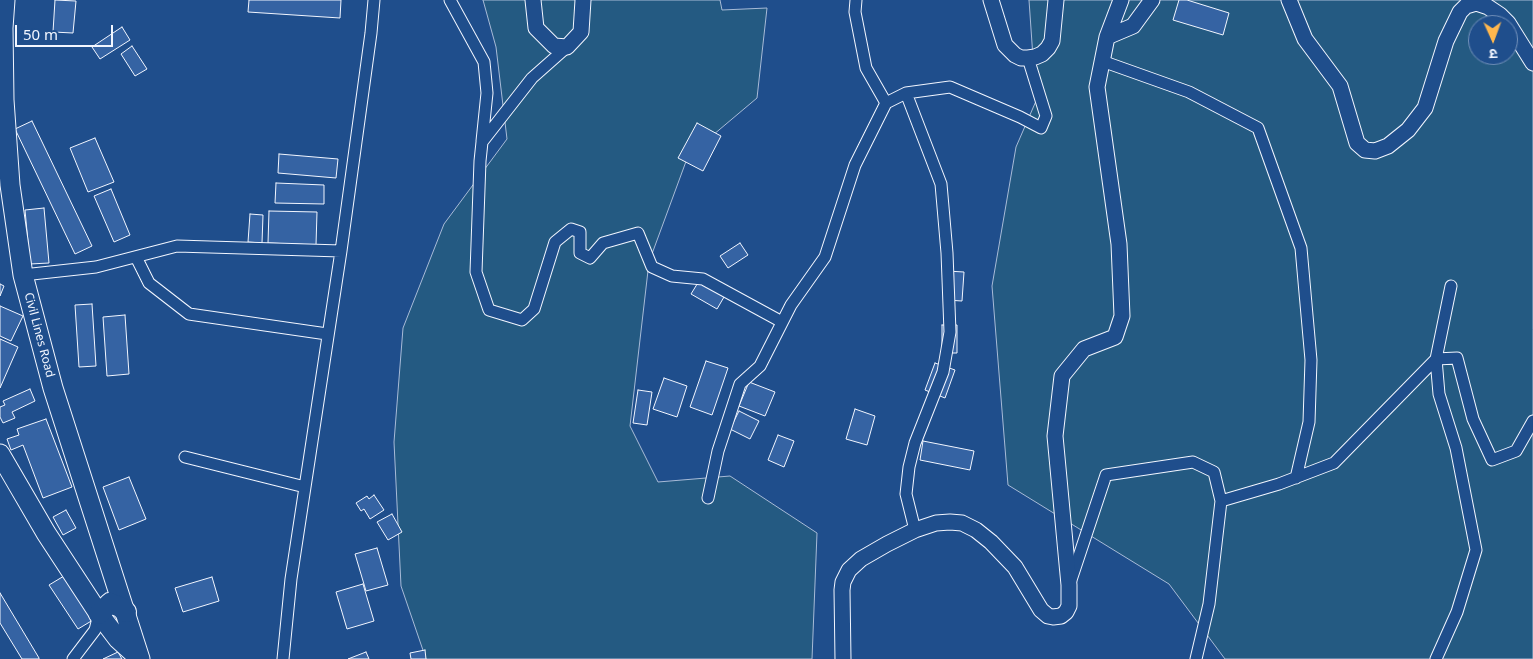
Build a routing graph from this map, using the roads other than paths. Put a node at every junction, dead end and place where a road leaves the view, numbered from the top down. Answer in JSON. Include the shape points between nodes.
{"nodes":[{"id":1,"x":5,"y":0,"type":"edge"},
{"id":2,"x":374,"y":0,"type":"edge"},
{"id":3,"x":450,"y":0,"type":"edge"},
{"id":4,"x":533,"y":0,"type":"edge"},
{"id":5,"x":583,"y":0,"type":"edge"},
{"id":6,"x":856,"y":0,"type":"edge"},
{"id":7,"x":991,"y":0,"type":"edge"},
{"id":8,"x":1121,"y":0,"type":"edge"},
{"id":9,"x":1152,"y":0,"type":"edge"},
{"id":10,"x":1288,"y":0,"type":"edge"},
{"id":11,"x":1055,"y":2,"type":"edge"},
{"id":12,"x":1107,"y":37,"type":"junction"},
{"id":13,"x":567,"y":47,"type":"junction"},
{"id":14,"x":1028,"y":58,"type":"junction"},
{"id":15,"x":1102,"y":60,"type":"junction"},
{"id":16,"x":1533,"y":63,"type":"edge"},
{"id":17,"x":906,"y":93,"type":"junction"},
{"id":18,"x":886,"y":103,"type":"junction"},
{"id":19,"x":482,"y":142,"type":"junction"},
{"id":20,"x":341,"y":251,"type":"junction"},
{"id":21,"x":136,"y":257,"type":"junction"},
{"id":22,"x":23,"y":275,"type":"junction"},
{"id":23,"x":1451,"y":286,"type":"dead end"},
{"id":24,"x":782,"y":322,"type":"junction"},
{"id":25,"x":328,"y":334,"type":"junction"},
{"id":26,"x":1436,"y":359,"type":"junction"},
{"id":27,"x":1533,"y":421,"type":"edge"},
{"id":28,"x":0,"y":454,"type":"edge"},
{"id":29,"x":185,"y":457,"type":"dead end"},
{"id":30,"x":1296,"y":478,"type":"junction"},
{"id":31,"x":305,"y":487,"type":"junction"},
{"id":32,"x":708,"y":498,"type":"dead end"},
{"id":33,"x":1221,"y":501,"type":"junction"},
{"id":34,"x":915,"y":530,"type":"junction"},
{"id":35,"x":1070,"y":585,"type":"junction"},
{"id":36,"x":126,"y":612,"type":"junction"},
{"id":37,"x":99,"y":614,"type":"junction"},
{"id":38,"x":73,"y":659,"type":"edge"},
{"id":39,"x":140,"y":659,"type":"edge"},
{"id":40,"x":283,"y":659,"type":"edge"},
{"id":41,"x":843,"y":659,"type":"edge"},
{"id":42,"x":1196,"y":659,"type":"edge"},
{"id":43,"x":1436,"y":659,"type":"edge"}],
"edges":[{"from":1,"to":22,"type":"main road","name":"Civil Lines Road","via":[[6,128],[10,185]]},
{"from":2,"to":20,"type":"street"},
{"from":3,"to":19,"type":"street","via":[[484,62],[487,93]]},
{"from":4,"to":13,"type":"street","via":[[536,28],[554,46]]},
{"from":5,"to":13,"type":"street","via":[[581,32]]},
{"from":6,"to":18,"type":"street","via":[[855,12],[866,68]]},
{"from":7,"to":14,"type":"street","via":[[1005,45],[1015,55]]},
{"from":8,"to":12,"type":"street"},
{"from":9,"to":12,"type":"street","via":[[1133,26]]},
{"from":10,"to":16,"type":"street","via":[[1305,39],[1340,86],[1356,143],[1365,150],[1375,151],[1388,146],[1408,130],[1425,108],[1446,40],[1466,6],[1476,3],[1500,15]]},
{"from":11,"to":14,"type":"street","via":[[1052,41],[1042,54]]},
{"from":12,"to":15,"type":"street"},
{"from":13,"to":19,"type":"street","via":[[532,78]]},
{"from":14,"to":17,"type":"street","via":[[1046,116],[1041,128],[950,86]]},
{"from":15,"to":30,"type":"street","via":[[1189,92],[1258,128],[1301,248],[1311,378],[1309,422]]},
{"from":15,"to":35,"type":"street","via":[[1097,87],[1119,244],[1122,316],[1115,337],[1084,349],[1062,376],[1055,436]]},
{"from":17,"to":18,"type":"street"},
{"from":17,"to":34,"type":"street","via":[[941,184],[950,332],[944,372],[915,443],[909,467],[906,494]]},
{"from":18,"to":24,"type":"street","via":[[855,164],[825,257],[790,305]]},
{"from":19,"to":24,"type":"street","via":[[476,272],[489,310],[522,320],[534,309],[555,242],[571,229],[580,232],[580,253],[590,258],[603,244],[638,233],[652,267],[672,276],[703,279]]},
{"from":20,"to":21,"type":"street","via":[[177,246]]},
{"from":20,"to":25,"type":"street"},
{"from":21,"to":22,"type":"street","via":[[96,267]]},
{"from":21,"to":25,"type":"street","via":[[149,283],[189,314]]},
{"from":22,"to":36,"type":"main road","name":"Civil Lines Road","via":[[53,388]]},
{"from":23,"to":26,"type":"street"},
{"from":24,"to":32,"type":"street","via":[[760,366],[740,384],[718,452]]},
{"from":25,"to":31,"type":"street"},
{"from":26,"to":27,"type":"street","via":[[1457,358],[1473,419],[1492,460],[1516,450]]},
{"from":26,"to":30,"type":"street","via":[[1334,463]]},
{"from":26,"to":43,"type":"street","via":[[1439,394],[1456,448],[1476,550],[1456,612]]},
{"from":28,"to":37,"type":"main road"},
{"from":29,"to":31,"type":"street"},
{"from":30,"to":33,"type":"street"},
{"from":31,"to":40,"type":"street"},
{"from":33,"to":35,"type":"street","via":[[1214,472],[1193,462],[1106,474]]},
{"from":33,"to":42,"type":"street","via":[[1209,604]]},
{"from":34,"to":35,"type":"street","via":[[950,522],[962,523],[976,530],[1015,568],[1048,616],[1061,616],[1066,612]]},
{"from":34,"to":41,"type":"street","via":[[870,554],[849,570],[842,590]]},
{"from":36,"to":37,"type":"highway","via":[[110,603]]},
{"from":36,"to":39,"type":"main road","name":"Civil Lines Road"},
{"from":37,"to":38,"type":"street","via":[[95,630]]},
{"from":37,"to":39,"type":"main road","via":[[118,639]]}]}
